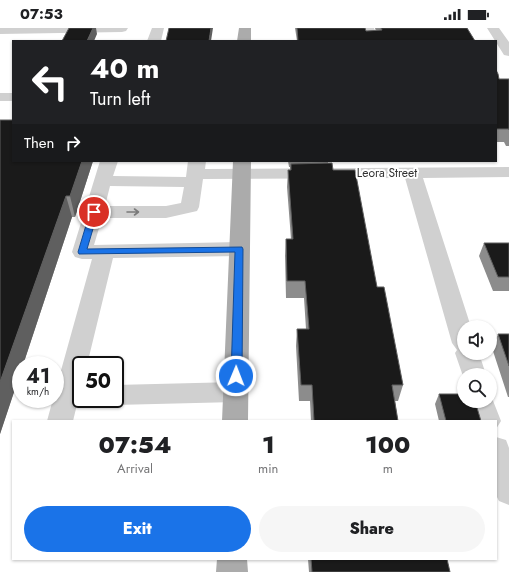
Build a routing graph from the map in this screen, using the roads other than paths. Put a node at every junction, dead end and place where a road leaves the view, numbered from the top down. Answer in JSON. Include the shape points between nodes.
{"nodes":[{"id":1,"x":122,"y":28,"type":"edge"},
{"id":2,"x":158,"y":28,"type":"edge"},
{"id":3,"x":245,"y":28,"type":"edge"},
{"id":4,"x":368,"y":28,"type":"edge"},
{"id":5,"x":493,"y":28,"type":"edge"},
{"id":6,"x":0,"y":30,"type":"edge"},
{"id":7,"x":154,"y":40,"type":"edge"},
{"id":8,"x":244,"y":40,"type":"edge"},
{"id":9,"x":372,"y":40,"type":"edge"},
{"id":10,"x":509,"y":52,"type":"edge"},
{"id":11,"x":0,"y":97,"type":"edge"},
{"id":12,"x":12,"y":97,"type":"edge"},
{"id":13,"x":109,"y":162,"type":"edge"},
{"id":14,"x":241,"y":167,"type":"edge"},
{"id":15,"x":380,"y":167,"type":"edge"},
{"id":16,"x":195,"y":172,"type":"edge"},
{"id":17,"x":412,"y":172,"type":"junction"},
{"id":18,"x":509,"y":172,"type":"edge"},
{"id":19,"x":103,"y":181,"type":"junction"},
{"id":20,"x":94,"y":212,"type":"junction"},
{"id":21,"x":239,"y":249,"type":"junction"},
{"id":22,"x":104,"y":252,"type":"junction"},
{"id":23,"x":457,"y":320,"type":"edge"},
{"id":24,"x":82,"y":356,"type":"edge"},
{"id":25,"x":236,"y":392,"type":"junction"},
{"id":26,"x":124,"y":395,"type":"edge"},
{"id":27,"x":72,"y":400,"type":"edge"},
{"id":28,"x":484,"y":408,"type":"edge"},
{"id":29,"x":61,"y":420,"type":"edge"},
{"id":30,"x":236,"y":420,"type":"edge"},
{"id":31,"x":488,"y":420,"type":"edge"},
{"id":32,"x":497,"y":452,"type":"edge"},
{"id":33,"x":509,"y":492,"type":"edge"},
{"id":34,"x":232,"y":560,"type":"edge"},
{"id":35,"x":232,"y":572,"type":"edge"}],
"edges":[{"from":1,"to":6,"type":"street"},
{"from":2,"to":7,"type":"street"},
{"from":3,"to":8,"type":"main road"},
{"from":4,"to":9,"type":"street"},
{"from":5,"to":10,"type":"street"},
{"from":11,"to":12,"type":"street"},
{"from":13,"to":19,"type":"street"},
{"from":14,"to":15,"type":"street","name":"Leora Street"},
{"from":14,"to":16,"type":"street","name":"Leora Street"},
{"from":14,"to":21,"type":"main road"},
{"from":15,"to":17,"type":"street","name":"Leora Street"},
{"from":16,"to":19,"type":"street","name":"Leora Street"},
{"from":20,"to":16,"type":"street","one_way":true,"via":[[166,212],[190,207]]},
{"from":17,"to":18,"type":"street","name":"Leora Street"},
{"from":17,"to":23,"type":"street"},
{"from":19,"to":20,"type":"street"},
{"from":20,"to":22,"type":"street","via":[[82,252]]},
{"from":21,"to":22,"type":"street"},
{"from":21,"to":25,"type":"main road"},
{"from":22,"to":24,"type":"street"},
{"from":25,"to":26,"type":"street"},
{"from":25,"to":30,"type":"main road"},
{"from":27,"to":29,"type":"street"},
{"from":28,"to":31,"type":"street"},
{"from":32,"to":33,"type":"street"},
{"from":34,"to":35,"type":"main road"}]}
